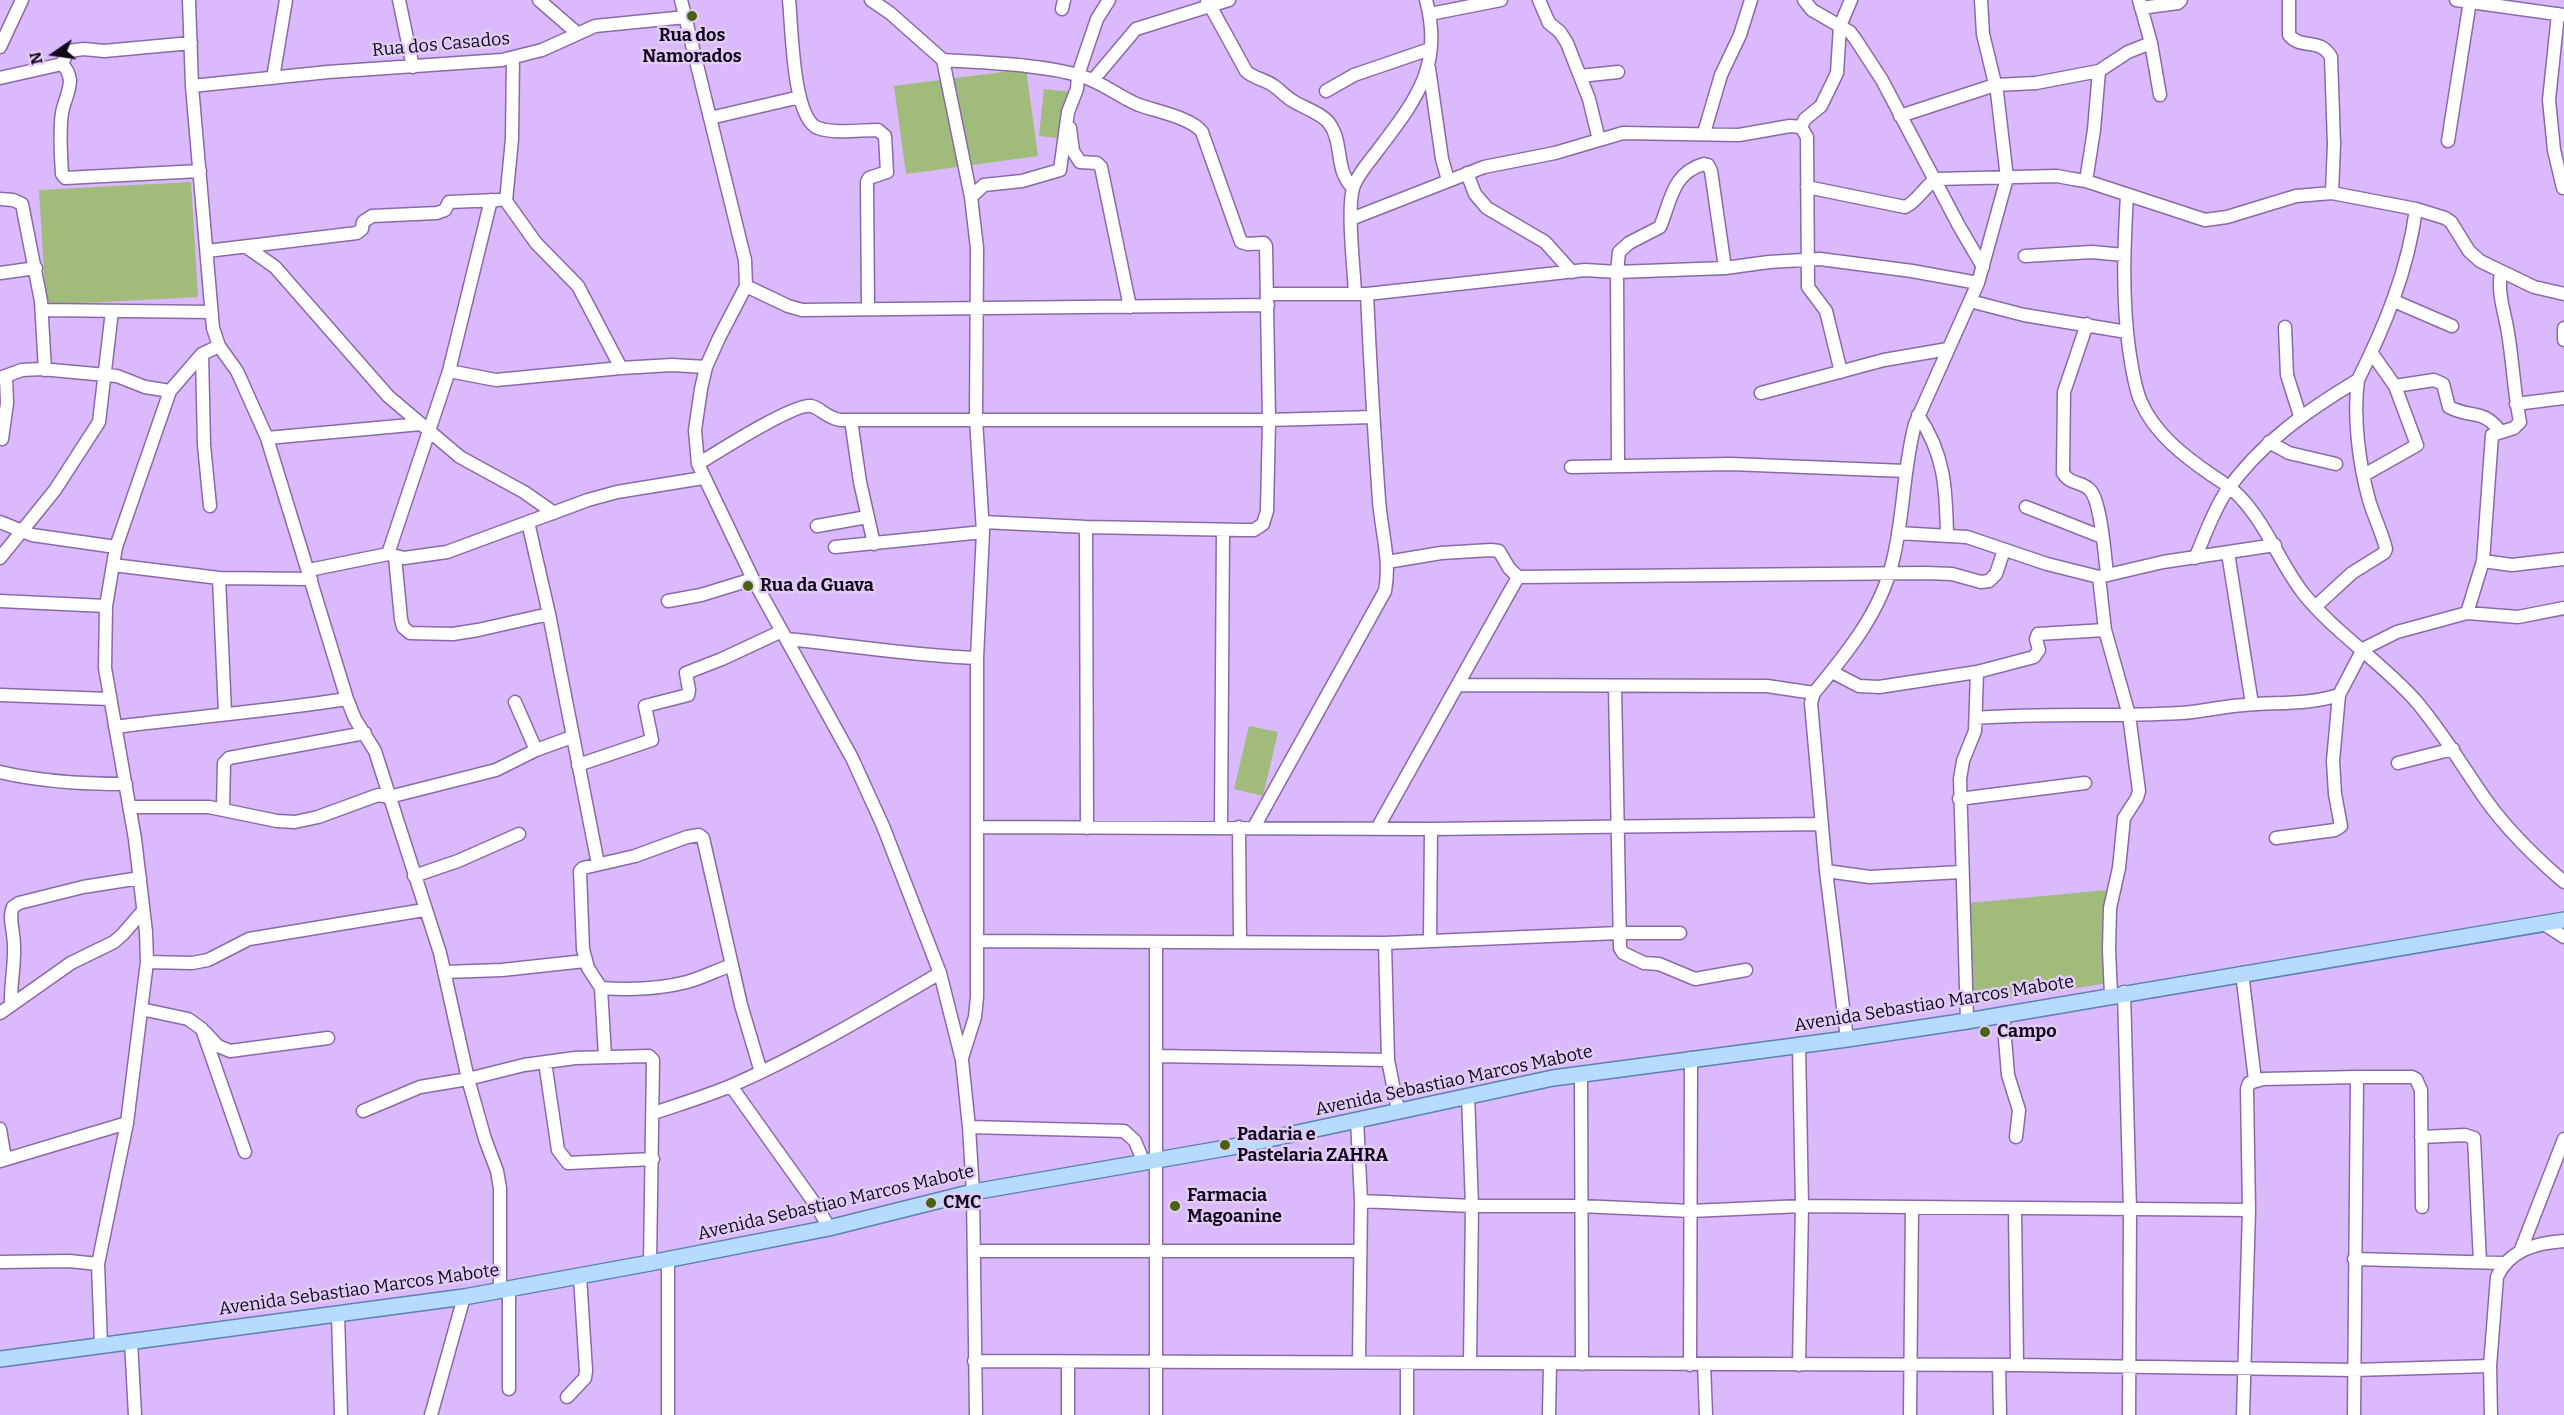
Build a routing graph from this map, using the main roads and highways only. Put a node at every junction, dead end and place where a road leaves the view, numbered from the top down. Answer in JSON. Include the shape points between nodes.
{"nodes":[{"id":1,"x":2564,"y":920,"type":"edge"},
{"id":2,"x":0,"y":1359,"type":"edge"}],
"edges":[{"from":1,"to":2,"type":"main road","name":"Avenida Sebastiao Marcos Mabote","via":[[1967,1021],[1581,1074],[1232,1148],[974,1192],[829,1228],[464,1297]]}]}
